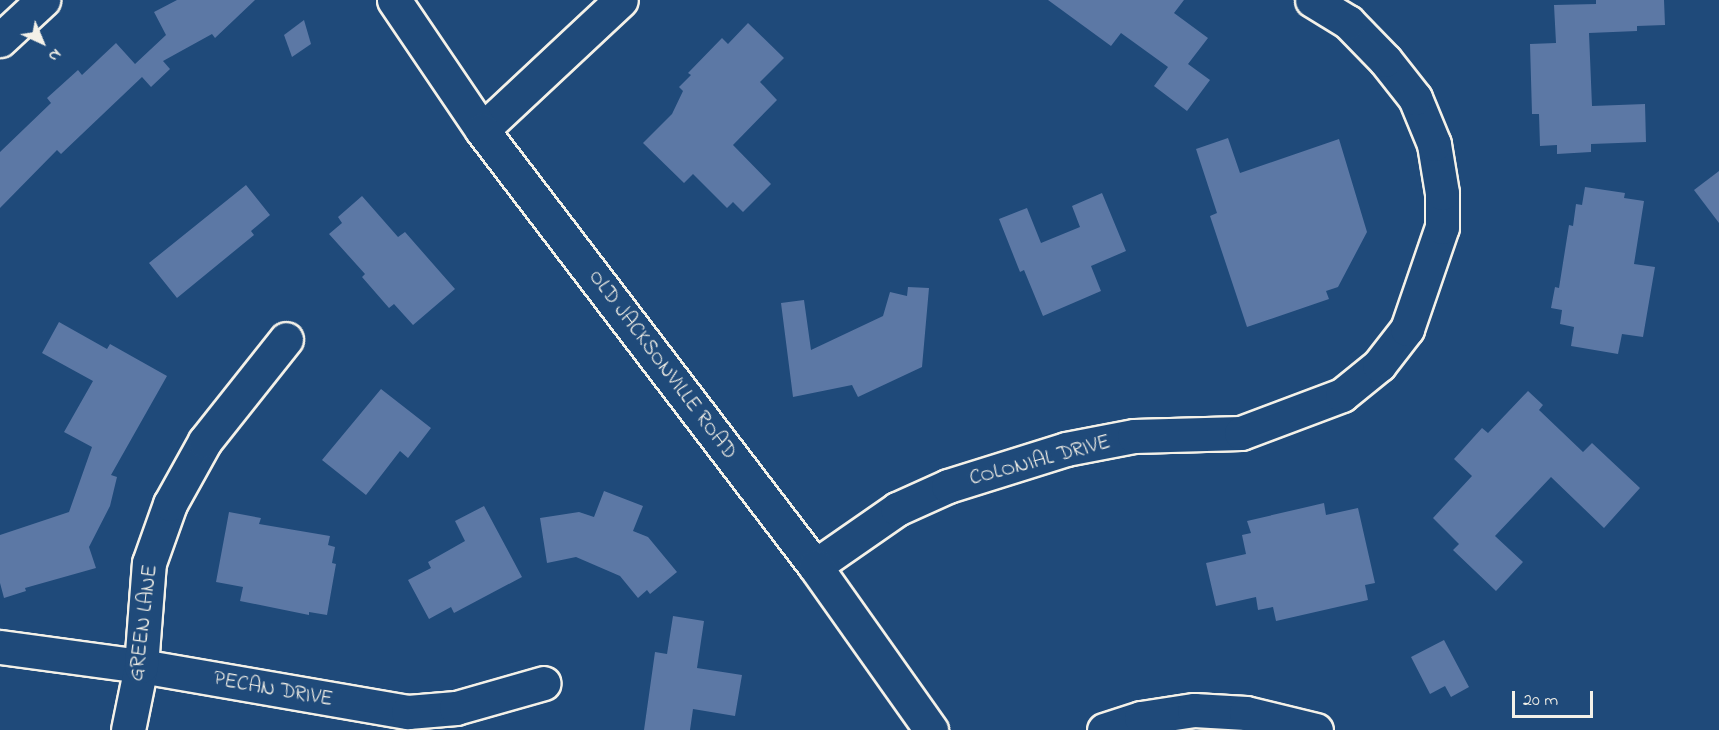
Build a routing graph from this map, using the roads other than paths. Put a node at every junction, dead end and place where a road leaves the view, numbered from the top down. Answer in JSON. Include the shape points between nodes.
{"nodes":[{"id":1,"x":43,"y":0,"type":"edge"},
{"id":2,"x":394,"y":0,"type":"edge"},
{"id":3,"x":621,"y":0,"type":"edge"},
{"id":4,"x":1312,"y":0,"type":"edge"},
{"id":5,"x":0,"y":40,"type":"edge"},
{"id":6,"x":482,"y":130,"type":"junction"},
{"id":7,"x":286,"y":339,"type":"dead end"},
{"id":8,"x":815,"y":566,"type":"junction"},
{"id":9,"x":0,"y":647,"type":"edge"},
{"id":10,"x":141,"y":666,"type":"junction"},
{"id":11,"x":544,"y":683,"type":"dead end"},
{"id":12,"x":128,"y":730,"type":"edge"},
{"id":13,"x":932,"y":730,"type":"edge"},
{"id":14,"x":1104,"y":730,"type":"edge"},
{"id":15,"x":1316,"y":730,"type":"edge"}],
"edges":[{"from":1,"to":5,"type":"street"},
{"from":2,"to":6,"type":"street","name":"OLD JACKSONVILLE ROAD"},
{"from":3,"to":6,"type":"street"},
{"from":4,"to":8,"type":"street","name":"COLONIAL DRIVE","via":[[1348,22],[1385,60],[1415,98],[1434,144],[1442,193],[1442,227],[1407,329],[1379,365],[1342,395],[1241,433],[1134,436],[1066,450],[948,486],[897,509]]},
{"from":6,"to":8,"type":"street","name":"OLD JACKSONVILLE ROAD"},
{"from":7,"to":10,"type":"street","name":"GREEN LANE","via":[[205,441],[170,504],[149,563]]},
{"from":8,"to":13,"type":"street","name":"OLD JACKSONVILLE ROAD"},
{"from":9,"to":10,"type":"street","name":"PECAN DRIVE"},
{"from":10,"to":11,"type":"street","name":"PECAN DRIVE","via":[[408,712],[456,708]]},
{"from":10,"to":12,"type":"street","name":"GREEN LANE"},
{"from":14,"to":15,"type":"street","via":[[1141,718],[1194,710],[1246,713]]}]}
